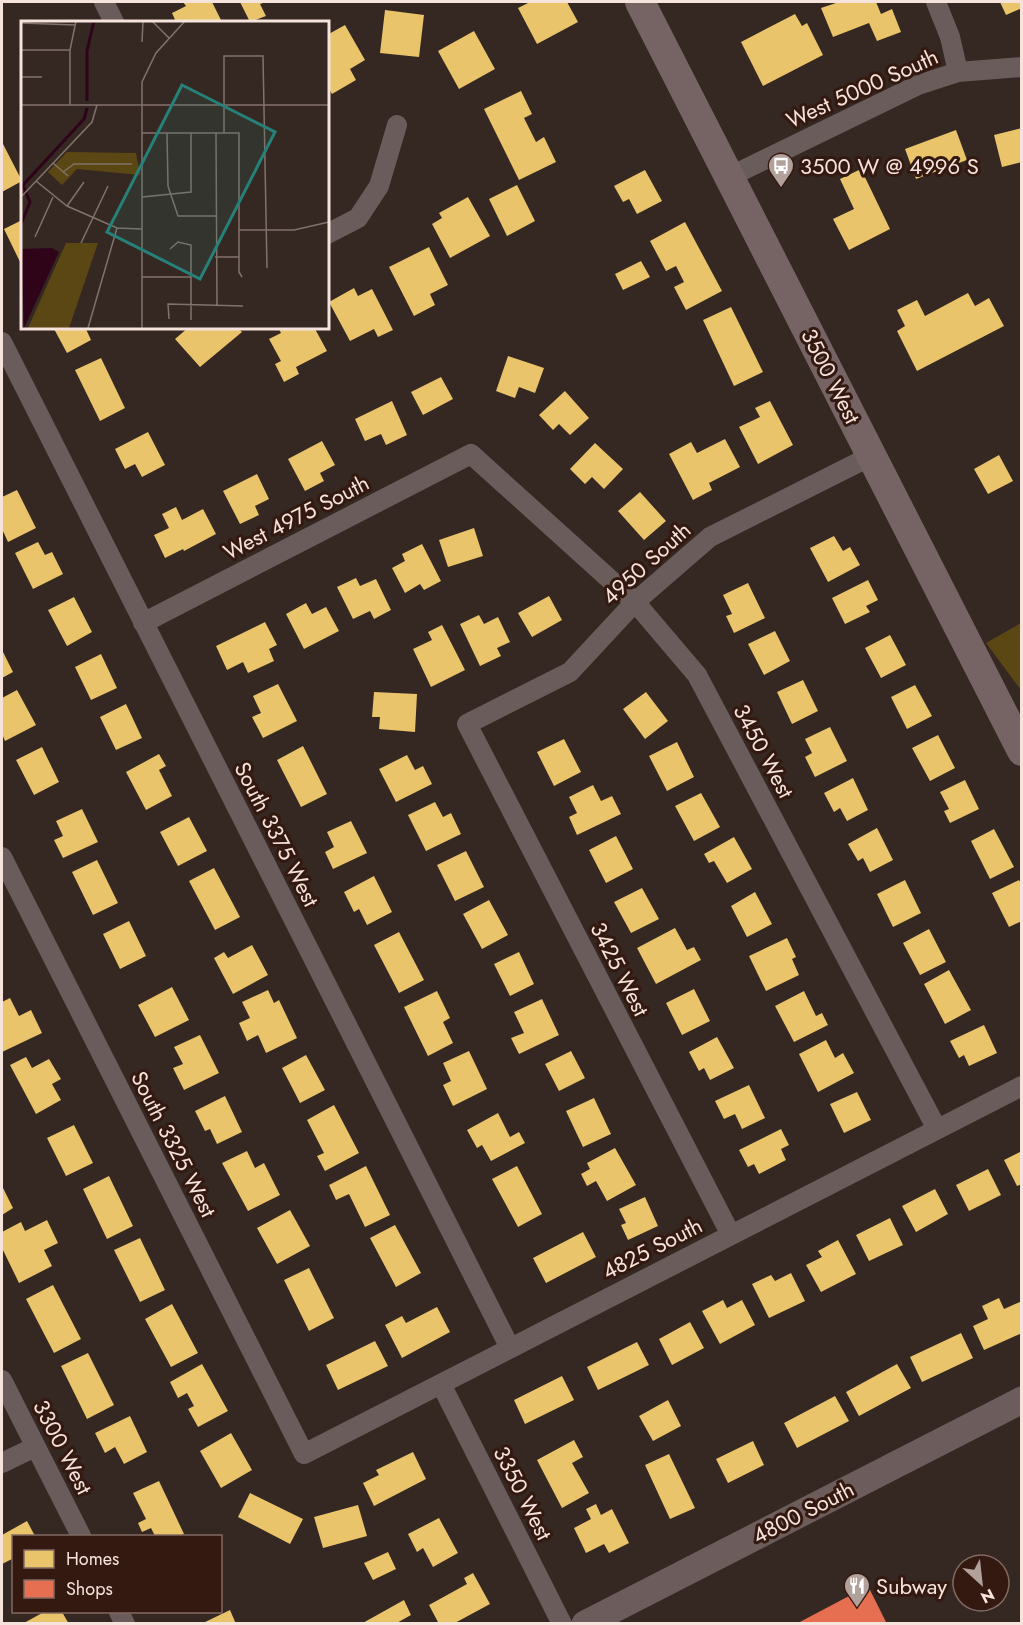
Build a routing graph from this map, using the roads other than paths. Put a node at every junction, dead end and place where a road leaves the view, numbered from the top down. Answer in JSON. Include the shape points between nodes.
{"nodes":[{"id":1,"x":104,"y":2,"type":"edge"},
{"id":2,"x":640,"y":2,"type":"edge"},
{"id":3,"x":936,"y":2,"type":"edge"},
{"id":4,"x":114,"y":21,"type":"edge"},
{"id":5,"x":1022,"y":67,"type":"edge"},
{"id":6,"x":958,"y":72,"type":"junction"},
{"id":7,"x":397,"y":125,"type":"dead end"},
{"id":8,"x":729,"y":177,"type":"junction"},
{"id":9,"x":328,"y":233,"type":"edge"},
{"id":10,"x":2,"y":342,"type":"edge"},
{"id":11,"x":471,"y":454,"type":"joint"},
{"id":12,"x":872,"y":456,"type":"junction"},
{"id":13,"x":635,"y":602,"type":"junction"},
{"id":14,"x":144,"y":623,"type":"junction"},
{"id":15,"x":467,"y":724,"type":"joint"},
{"id":16,"x":1022,"y":751,"type":"edge"},
{"id":17,"x":2,"y":857,"type":"edge"},
{"id":18,"x":1022,"y":1086,"type":"edge"},
{"id":19,"x":938,"y":1129,"type":"junction"},
{"id":20,"x":731,"y":1235,"type":"junction"},
{"id":21,"x":510,"y":1348,"type":"junction"},
{"id":22,"x":2,"y":1380,"type":"edge"},
{"id":23,"x":441,"y":1384,"type":"junction"},
{"id":24,"x":1022,"y":1400,"type":"edge"},
{"id":25,"x":36,"y":1447,"type":"junction"},
{"id":26,"x":304,"y":1454,"type":"joint"},
{"id":27,"x":2,"y":1463,"type":"edge"},
{"id":28,"x":80,"y":1535,"type":"edge"},
{"id":29,"x":562,"y":1623,"type":"edge"},
{"id":30,"x":585,"y":1623,"type":"edge"}],
"edges":[{"from":1,"to":4,"type":"street"},
{"from":2,"to":8,"type":"main road","name":"3500 West"},
{"from":3,"to":6,"type":"street"},
{"from":5,"to":6,"type":"street","name":"West 5000 South"},
{"from":6,"to":8,"type":"street","name":"West 5000 South","via":[[918,85]]},
{"from":7,"to":9,"type":"street","via":[[379,186],[358,218]]},
{"from":8,"to":12,"type":"main road","name":"3500 West"},
{"from":10,"to":14,"type":"street","name":"South 3375 West"},
{"from":11,"to":13,"type":"street","name":"3450 West"},
{"from":11,"to":14,"type":"street","name":"West 4975 South"},
{"from":12,"to":13,"type":"street","name":"4950 South","via":[[710,537]]},
{"from":12,"to":16,"type":"main road","name":"3500 West"},
{"from":13,"to":15,"type":"street","name":"4950 South","via":[[570,672]]},
{"from":13,"to":19,"type":"street","name":"3450 West","via":[[697,675]]},
{"from":14,"to":21,"type":"street","name":"South 3375 West"},
{"from":15,"to":20,"type":"street","name":"3425 West"},
{"from":17,"to":26,"type":"street","name":"South 3325 West"},
{"from":18,"to":19,"type":"street","name":"4825 South"},
{"from":19,"to":20,"type":"street","name":"4825 South"},
{"from":20,"to":21,"type":"street","name":"4825 South"},
{"from":21,"to":23,"type":"street","name":"4825 South"},
{"from":22,"to":25,"type":"street","name":"3300 West"},
{"from":23,"to":26,"type":"street","name":"4825 South"},
{"from":23,"to":29,"type":"street","name":"3350 West"},
{"from":24,"to":30,"type":"main road","name":"4800 South"},
{"from":25,"to":27,"type":"street"},
{"from":25,"to":28,"type":"street","name":"3300 West"}]}
